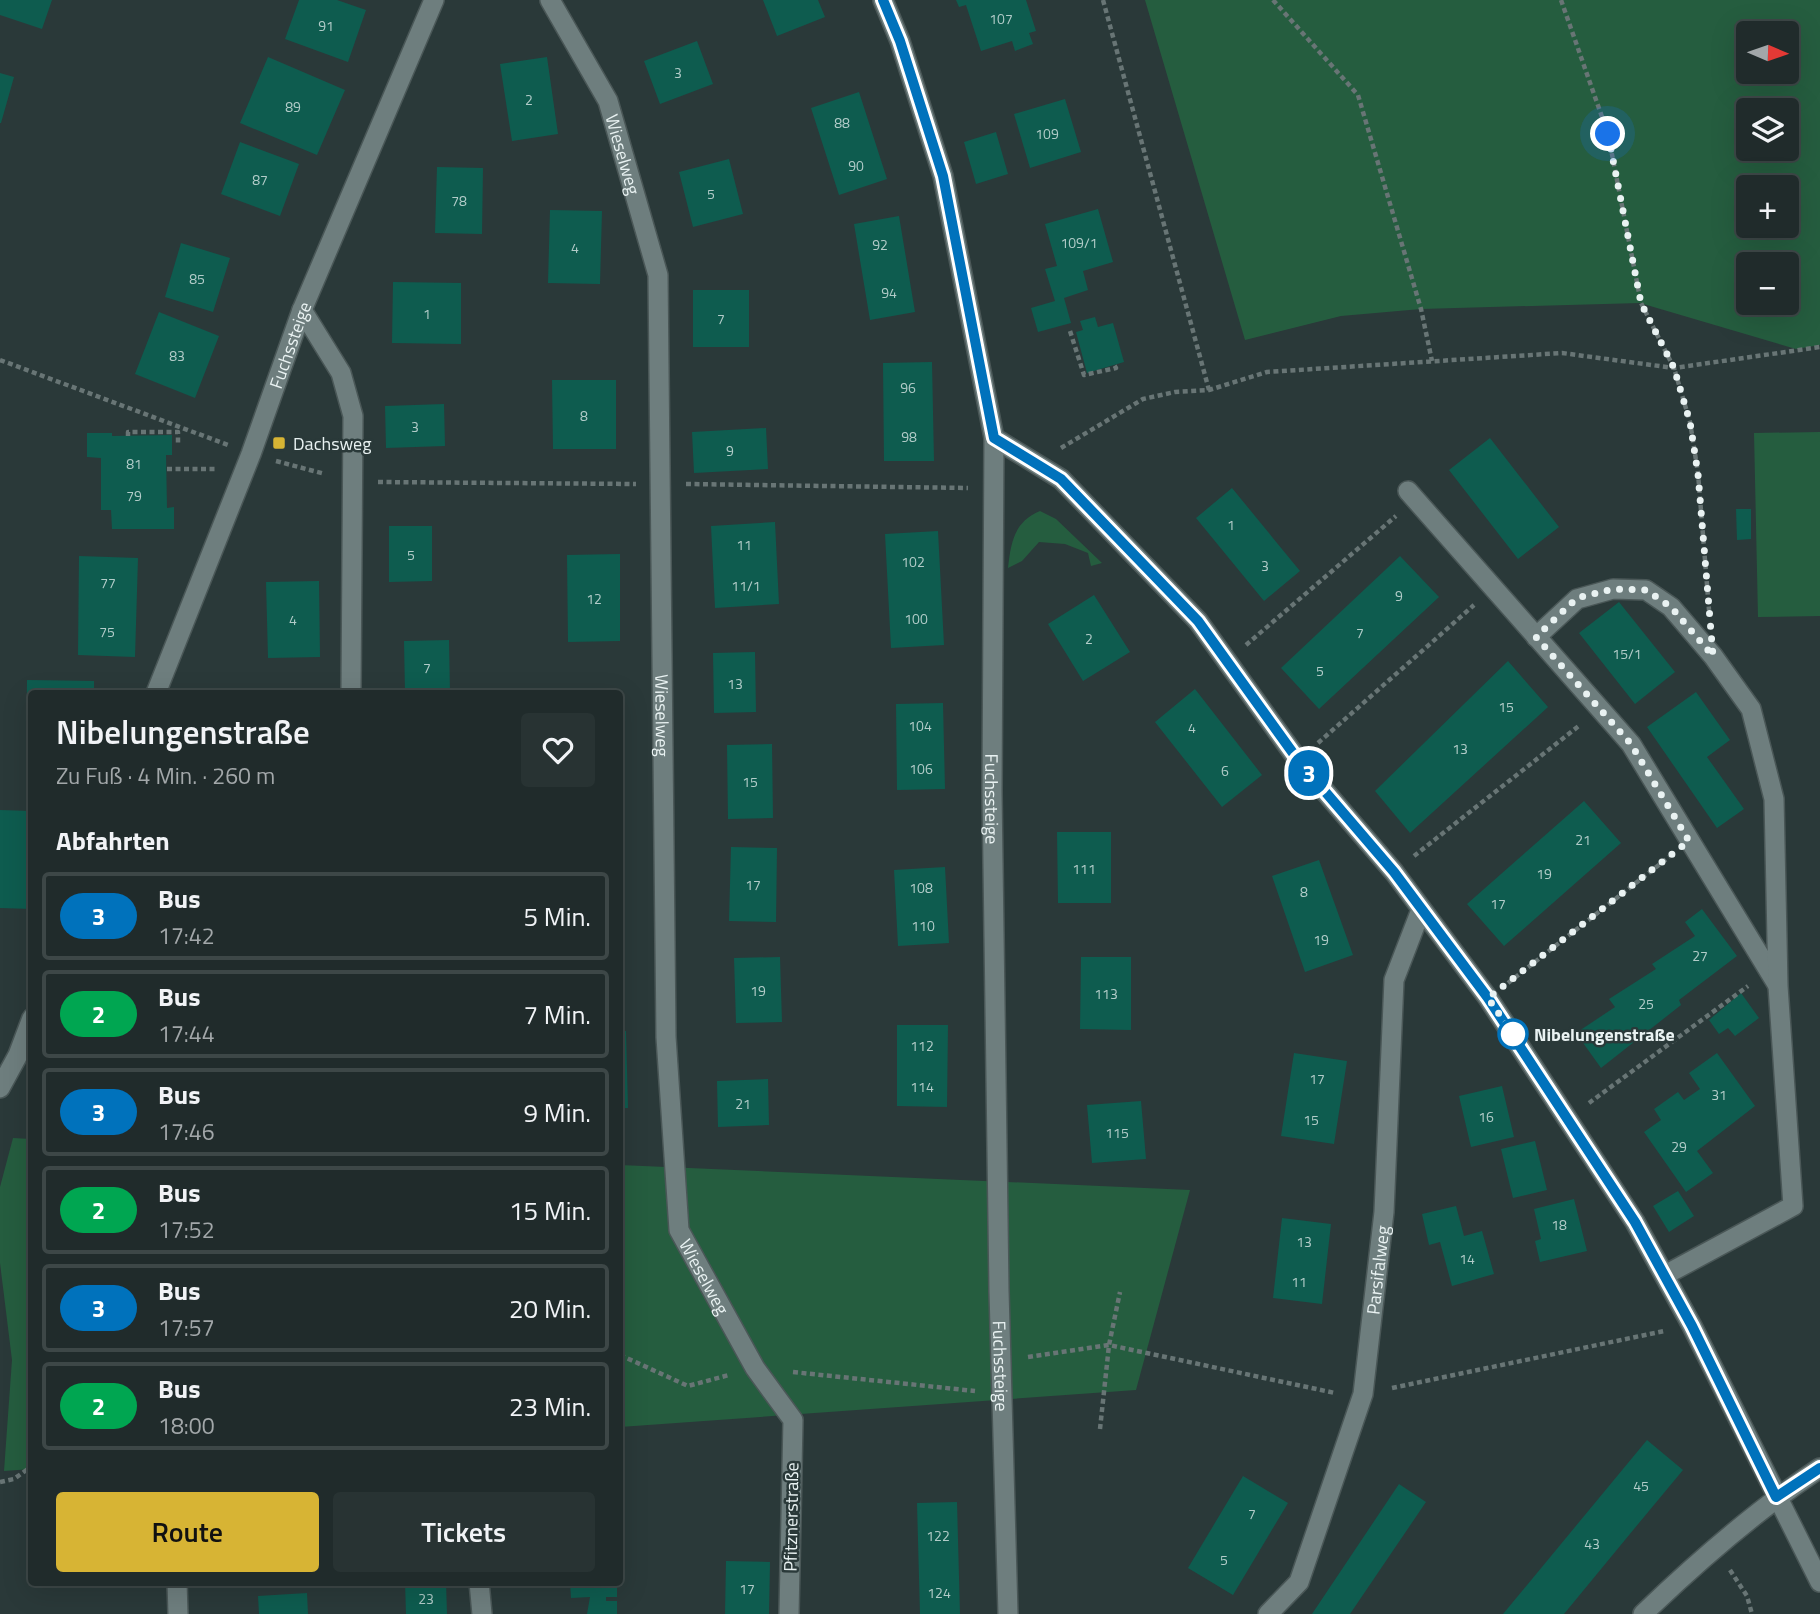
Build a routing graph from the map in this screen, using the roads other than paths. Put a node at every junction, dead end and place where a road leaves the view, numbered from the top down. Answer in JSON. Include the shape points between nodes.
{"nodes":[{"id":1,"x":434,"y":0,"type":"edge"},
{"id":2,"x":550,"y":0,"type":"edge"},
{"id":3,"x":883,"y":0,"type":"edge"},
{"id":4,"x":302,"y":310,"type":"junction"},
{"id":5,"x":994,"y":438,"type":"junction"},
{"id":6,"x":1412,"y":496,"type":"road end"},
{"id":7,"x":1536,"y":637,"type":"junction"},
{"id":8,"x":157,"y":690,"type":"edge"},
{"id":9,"x":351,"y":690,"type":"edge"},
{"id":10,"x":1421,"y":910,"type":"junction"},
{"id":11,"x":1773,"y":978,"type":"junction"},
{"id":12,"x":28,"y":1029,"type":"edge"},
{"id":13,"x":0,"y":1088,"type":"edge"},
{"id":14,"x":1664,"y":1275,"type":"junction"},
{"id":15,"x":793,"y":1420,"type":"joint"},
{"id":16,"x":1820,"y":1468,"type":"edge"},
{"id":17,"x":1776,"y":1497,"type":"junction"},
{"id":18,"x":1820,"y":1582,"type":"edge"},
{"id":19,"x":177,"y":1586,"type":"edge"},
{"id":20,"x":479,"y":1586,"type":"edge"},
{"id":21,"x":178,"y":1614,"type":"edge"},
{"id":22,"x":482,"y":1614,"type":"edge"},
{"id":23,"x":789,"y":1614,"type":"edge"},
{"id":24,"x":1008,"y":1614,"type":"edge"},
{"id":25,"x":1268,"y":1614,"type":"edge"},
{"id":26,"x":1643,"y":1614,"type":"edge"}],
"edges":[{"from":1,"to":4,"type":"street","name":"Fuchssteige"},
{"from":2,"to":15,"type":"street","name":"Wieselweg","via":[[608,101],[658,275],[666,1037],[679,1230],[755,1368]]},
{"from":3,"to":5,"type":"street","name":"Fuchssteige","via":[[943,176]]},
{"from":4,"to":8,"type":"street","name":"Fuchssteige","via":[[251,454]]},
{"from":4,"to":9,"type":"street","via":[[341,373],[353,416]]},
{"from":5,"to":10,"type":"street","via":[[1061,479],[1198,621],[1298,760]]},
{"from":5,"to":24,"type":"street","name":"Fuchssteige","via":[[992,792]]},
{"from":6,"to":7,"type":"street"},
{"from":7,"to":11,"type":"street","via":[[1631,744]]},
{"from":7,"to":11,"type":"street","via":[[1577,598],[1613,589],[1646,590],[1671,607],[1751,709],[1774,799]]},
{"from":10,"to":14,"type":"street","via":[[1569,1117]]},
{"from":10,"to":25,"type":"street","name":"Parsifalweg","via":[[1394,980],[1384,1212],[1363,1394],[1299,1582]]},
{"from":11,"to":14,"type":"street","via":[[1793,1206]]},
{"from":12,"to":13,"type":"street"},
{"from":14,"to":17,"type":"street"},
{"from":15,"to":23,"type":"street","name":"Pfitznerstraße"},
{"from":16,"to":17,"type":"street"},
{"from":17,"to":18,"type":"street"},
{"from":17,"to":26,"type":"street","via":[[1714,1546]]},
{"from":19,"to":21,"type":"street"},
{"from":20,"to":22,"type":"street"}]}
